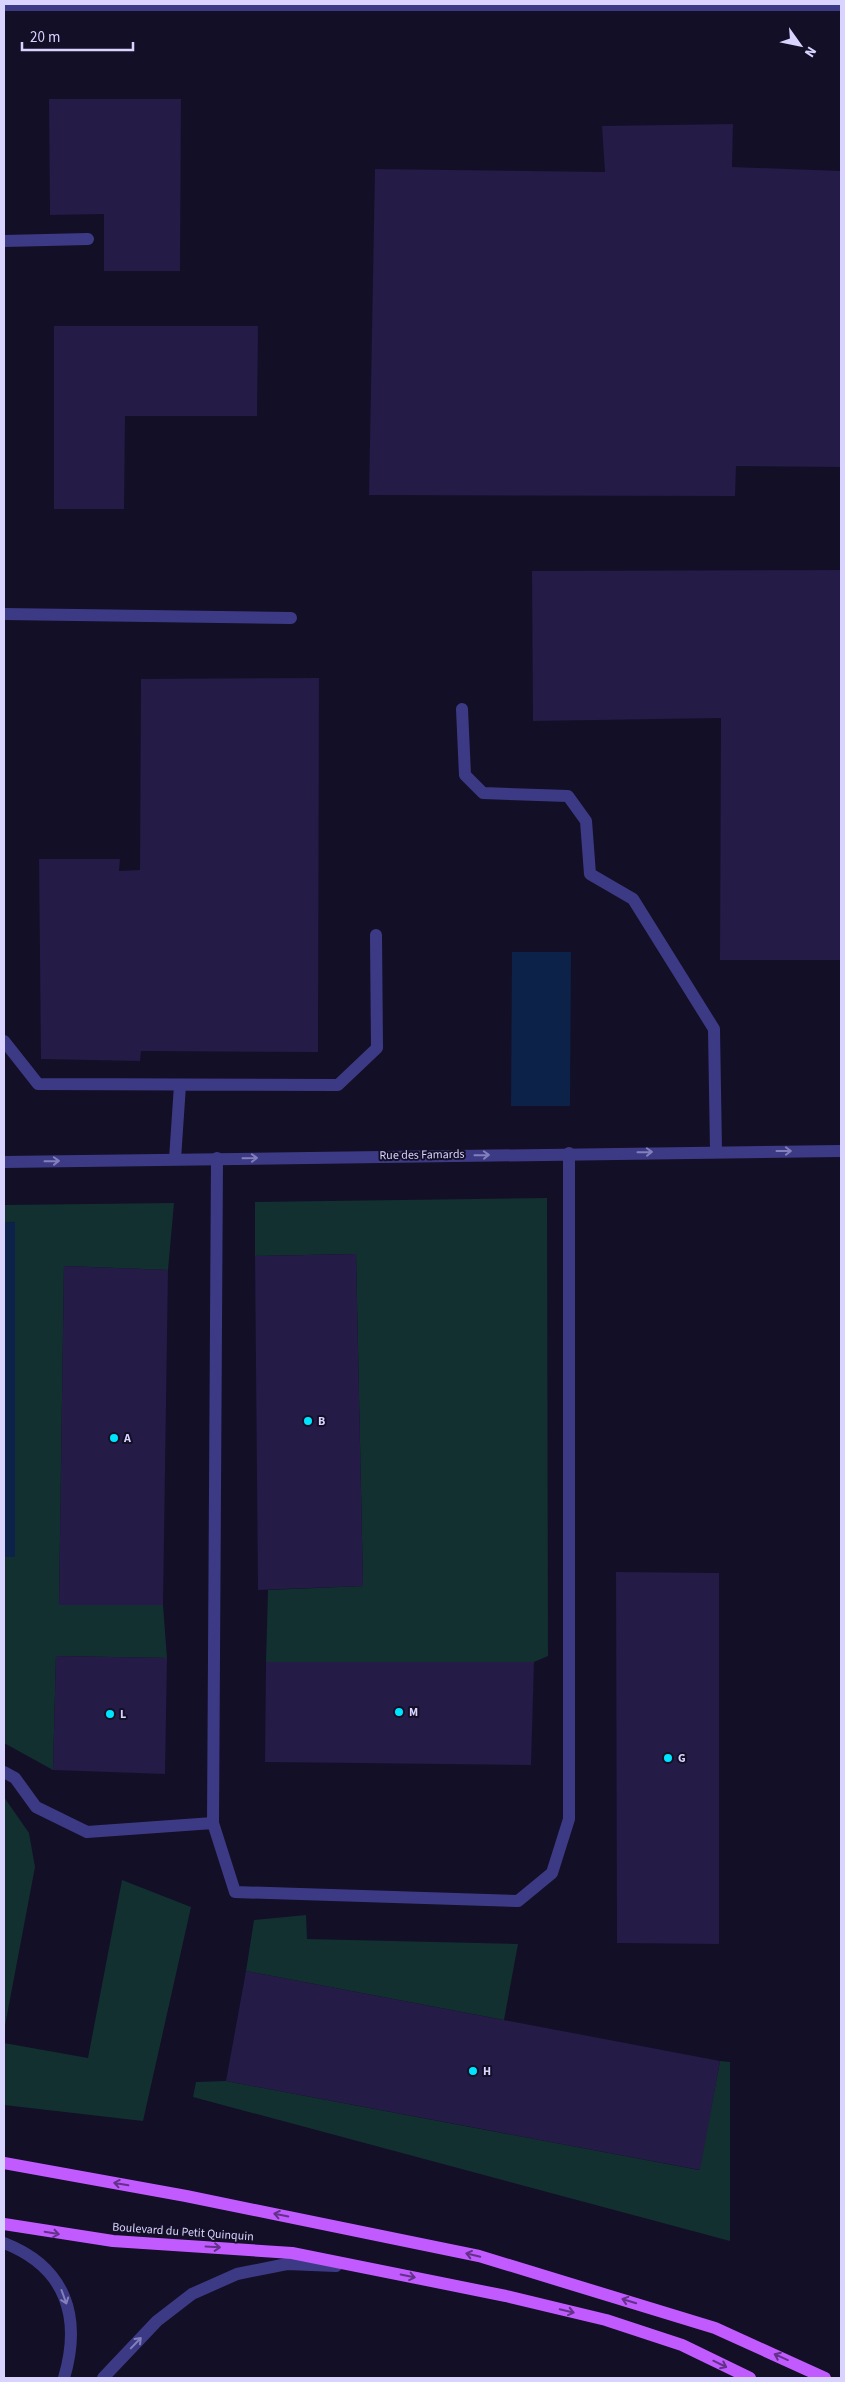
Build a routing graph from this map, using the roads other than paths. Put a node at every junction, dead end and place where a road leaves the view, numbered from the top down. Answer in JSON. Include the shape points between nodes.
{"nodes":[{"id":1,"x":575,"y":4,"type":"edge"},
{"id":2,"x":4,"y":5,"type":"edge"},
{"id":3,"x":841,"y":5,"type":"edge"},
{"id":4,"x":88,"y":239,"type":"dead end"},
{"id":5,"x":4,"y":241,"type":"edge"},
{"id":6,"x":4,"y":614,"type":"edge"},
{"id":7,"x":291,"y":618,"type":"dead end"},
{"id":8,"x":462,"y":708,"type":"dead end"},
{"id":9,"x":376,"y":935,"type":"dead end"},
{"id":10,"x":4,"y":1041,"type":"edge"},
{"id":11,"x":180,"y":1085,"type":"junction"},
{"id":12,"x":716,"y":1151,"type":"junction"},
{"id":13,"x":841,"y":1151,"type":"edge"},
{"id":14,"x":568,"y":1153,"type":"junction"},
{"id":15,"x":216,"y":1158,"type":"junction"},
{"id":16,"x":175,"y":1159,"type":"junction"},
{"id":17,"x":4,"y":1162,"type":"edge"},
{"id":18,"x":4,"y":1772,"type":"edge"},
{"id":19,"x":214,"y":1823,"type":"junction"},
{"id":20,"x":4,"y":2162,"type":"edge"},
{"id":21,"x":4,"y":2224,"type":"edge"},
{"id":22,"x":4,"y":2243,"type":"edge"},
{"id":23,"x":360,"y":2267,"type":"junction"},
{"id":24,"x":64,"y":2378,"type":"edge"},
{"id":25,"x":103,"y":2378,"type":"edge"},
{"id":26,"x":750,"y":2378,"type":"edge"},
{"id":27,"x":825,"y":2378,"type":"edge"}],
"edges":[{"from":1,"to":2,"type":"street"},
{"from":1,"to":3,"type":"street"},
{"from":4,"to":5,"type":"street"},
{"from":6,"to":7,"type":"street"},
{"from":8,"to":12,"type":"street","via":[[464,775],[483,793],[568,796],[586,821],[590,874],[633,898],[714,1029]]},
{"from":9,"to":11,"type":"street","via":[[377,1048],[338,1085]]},
{"from":10,"to":11,"type":"street","via":[[38,1084]]},
{"from":11,"to":16,"type":"street"},
{"from":12,"to":13,"type":"street","name":"Rue des Famards","one_way":true},
{"from":14,"to":12,"type":"street","name":"Rue des Famards","one_way":true},
{"from":15,"to":14,"type":"street","name":"Rue des Famards","one_way":true},
{"from":14,"to":19,"type":"street","via":[[569,1819],[552,1872],[518,1901],[235,1892]]},
{"from":15,"to":16,"type":"street","name":"Rue des Famards"},
{"from":15,"to":19,"type":"street"},
{"from":17,"to":16,"type":"street","name":"Rue des Famards","one_way":true},
{"from":18,"to":19,"type":"street","via":[[15,1778],[36,1807],[87,1832]]},
{"from":27,"to":20,"type":"main road","one_way":true,"via":[[714,2328],[479,2256]]},
{"from":21,"to":23,"type":"main road","name":"Boulevard du Petit Quinquin","one_way":true,"via":[[113,2241],[292,2253]]},
{"from":22,"to":24,"type":"street","one_way":true,"via":[[35,2259],[60,2286],[72,2323],[72,2341]]},
{"from":25,"to":23,"type":"street","one_way":true,"via":[[157,2321],[192,2294],[228,2278],[286,2264]]},
{"from":23,"to":26,"type":"main road","name":"Boulevard du Petit Quinquin","one_way":true,"via":[[606,2320],[682,2345]]}]}
